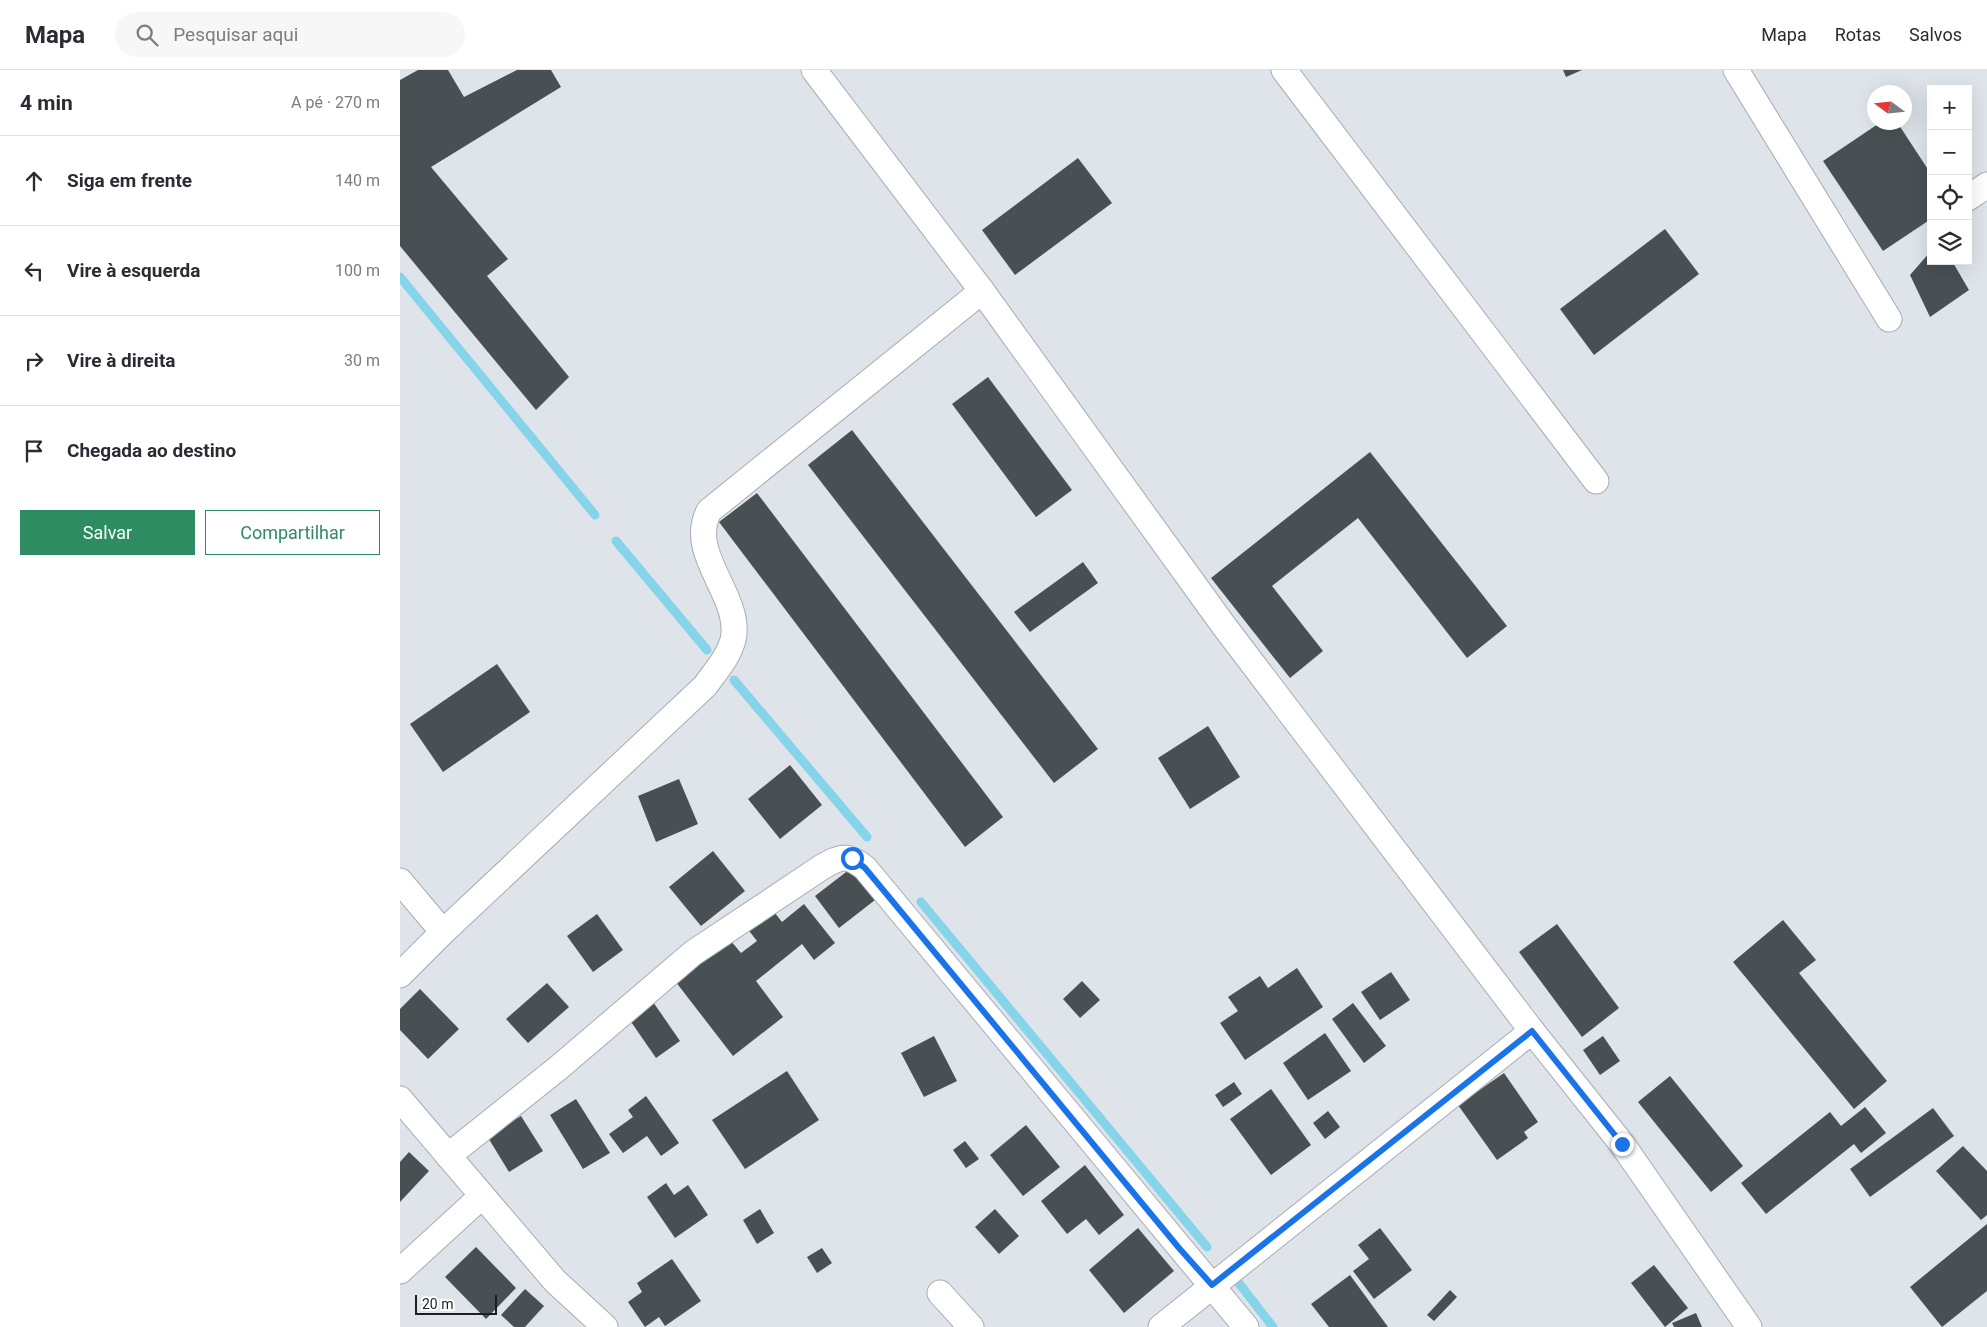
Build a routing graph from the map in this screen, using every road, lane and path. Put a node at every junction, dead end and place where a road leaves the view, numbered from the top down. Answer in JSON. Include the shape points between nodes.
{"nodes":[{"id":1,"x":814,"y":70,"type":"edge"},
{"id":2,"x":1284,"y":70,"type":"edge"},
{"id":3,"x":1736,"y":70,"type":"edge"},
{"id":4,"x":1987,"y":184,"type":"edge"},
{"id":5,"x":1972,"y":195,"type":"edge"},
{"id":6,"x":982,"y":291,"type":"junction"},
{"id":7,"x":1889,"y":319,"type":"dead end"},
{"id":8,"x":1596,"y":481,"type":"dead end"},
{"id":9,"x":400,"y":881,"type":"edge"},
{"id":10,"x":443,"y":932,"type":"junction"},
{"id":11,"x":400,"y":975,"type":"edge"},
{"id":12,"x":1532,"y":1031,"type":"junction"},
{"id":13,"x":400,"y":1099,"type":"edge"},
{"id":14,"x":448,"y":1156,"type":"junction"},
{"id":15,"x":482,"y":1196,"type":"junction"},
{"id":16,"x":400,"y":1271,"type":"edge"},
{"id":17,"x":1212,"y":1285,"type":"junction"},
{"id":18,"x":940,"y":1293,"type":"dead end"},
{"id":19,"x":605,"y":1327,"type":"edge"},
{"id":20,"x":971,"y":1327,"type":"edge"},
{"id":21,"x":1161,"y":1327,"type":"edge"},
{"id":22,"x":1246,"y":1327,"type":"edge"},
{"id":23,"x":1750,"y":1327,"type":"edge"}],
"edges":[{"from":1,"to":6,"type":"street"},
{"from":2,"to":8,"type":"street"},
{"from":3,"to":7,"type":"street"},
{"from":4,"to":5,"type":"street"},
{"from":6,"to":10,"type":"street","via":[[709,511],[703,531],[707,555],[733,625],[728,654],[705,686]]},
{"from":6,"to":12,"type":"street","via":[[1224,626]]},
{"from":9,"to":10,"type":"street"},
{"from":10,"to":11,"type":"street"},
{"from":12,"to":17,"type":"street"},
{"from":12,"to":23,"type":"street","via":[[1622,1144]]},
{"from":13,"to":14,"type":"street"},
{"from":14,"to":15,"type":"street"},
{"from":14,"to":17,"type":"street","via":[[557,1069],[693,953],[822,867],[837,859],[852,858],[865,868]]},
{"from":15,"to":16,"type":"street"},
{"from":15,"to":19,"type":"street","via":[[555,1281]]},
{"from":17,"to":21,"type":"street"},
{"from":17,"to":22,"type":"street"},
{"from":18,"to":20,"type":"street"}]}
